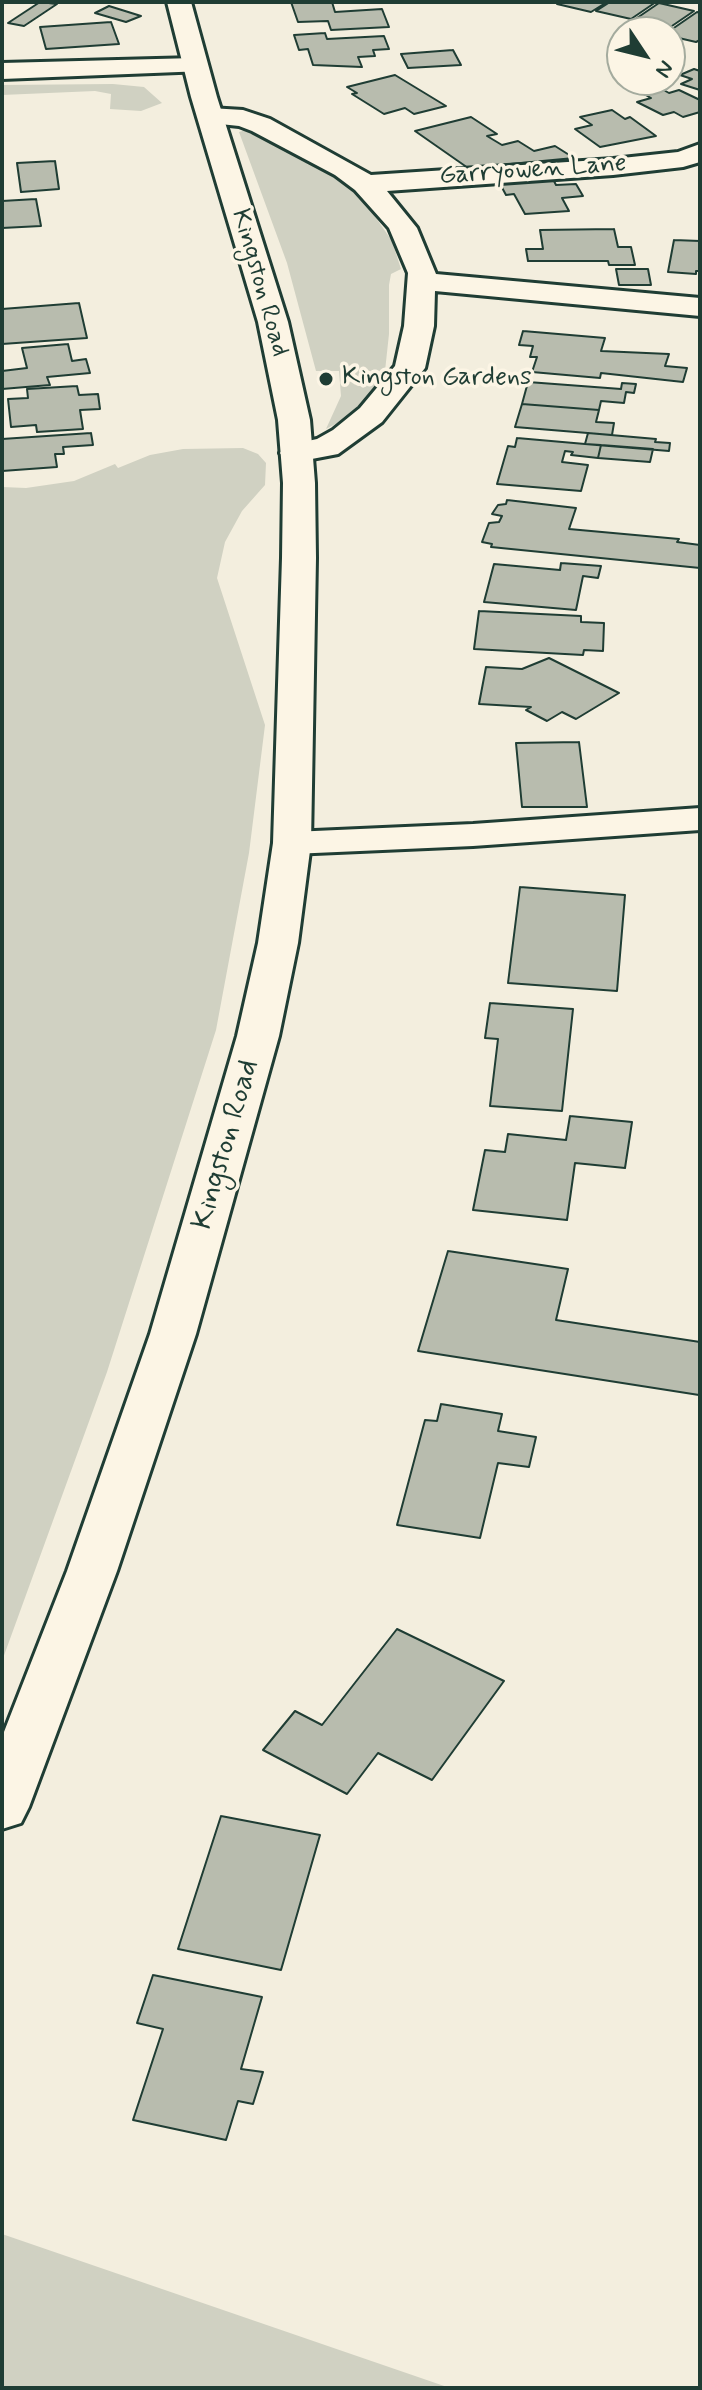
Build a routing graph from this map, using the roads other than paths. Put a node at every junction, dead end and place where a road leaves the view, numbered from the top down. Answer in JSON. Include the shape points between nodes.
{"nodes":[{"id":1,"x":179,"y":2,"type":"edge"},
{"id":2,"x":195,"y":66,"type":"junction"},
{"id":3,"x":2,"y":71,"type":"edge"},
{"id":4,"x":210,"y":116,"type":"junction"},
{"id":5,"x":700,"y":152,"type":"edge"},
{"id":6,"x":365,"y":184,"type":"junction"},
{"id":7,"x":424,"y":281,"type":"junction"},
{"id":8,"x":700,"y":307,"type":"edge"},
{"id":9,"x":296,"y":453,"type":"junction"},
{"id":10,"x":700,"y":819,"type":"edge"},
{"id":11,"x":292,"y":843,"type":"junction"},
{"id":12,"x":2,"y":1807,"type":"edge"}],
"edges":[{"from":1,"to":2,"type":"main road","name":"Kingston Road"},
{"from":2,"to":3,"type":"main road"},
{"from":2,"to":4,"type":"main road","name":"Kingston Road"},
{"from":4,"to":6,"type":"main road","via":[[261,125]]},
{"from":4,"to":9,"type":"main road","name":"Kingston Road","via":[[273,322]]},
{"from":5,"to":6,"type":"main road","name":"Garryowen Lane","via":[[683,159],[613,167]]},
{"from":6,"to":7,"type":"main road","via":[[403,228]]},
{"from":7,"to":8,"type":"main road"},
{"from":7,"to":9,"type":"main road","via":[[410,368],[371,415],[344,437],[327,447]]},
{"from":9,"to":11,"type":"main road","name":"Kingston Road"},
{"from":10,"to":11,"type":"main road"},
{"from":11,"to":12,"type":"main road","name":"Kingston Road","via":[[258,1036],[173,1334],[92,1571]]}]}
